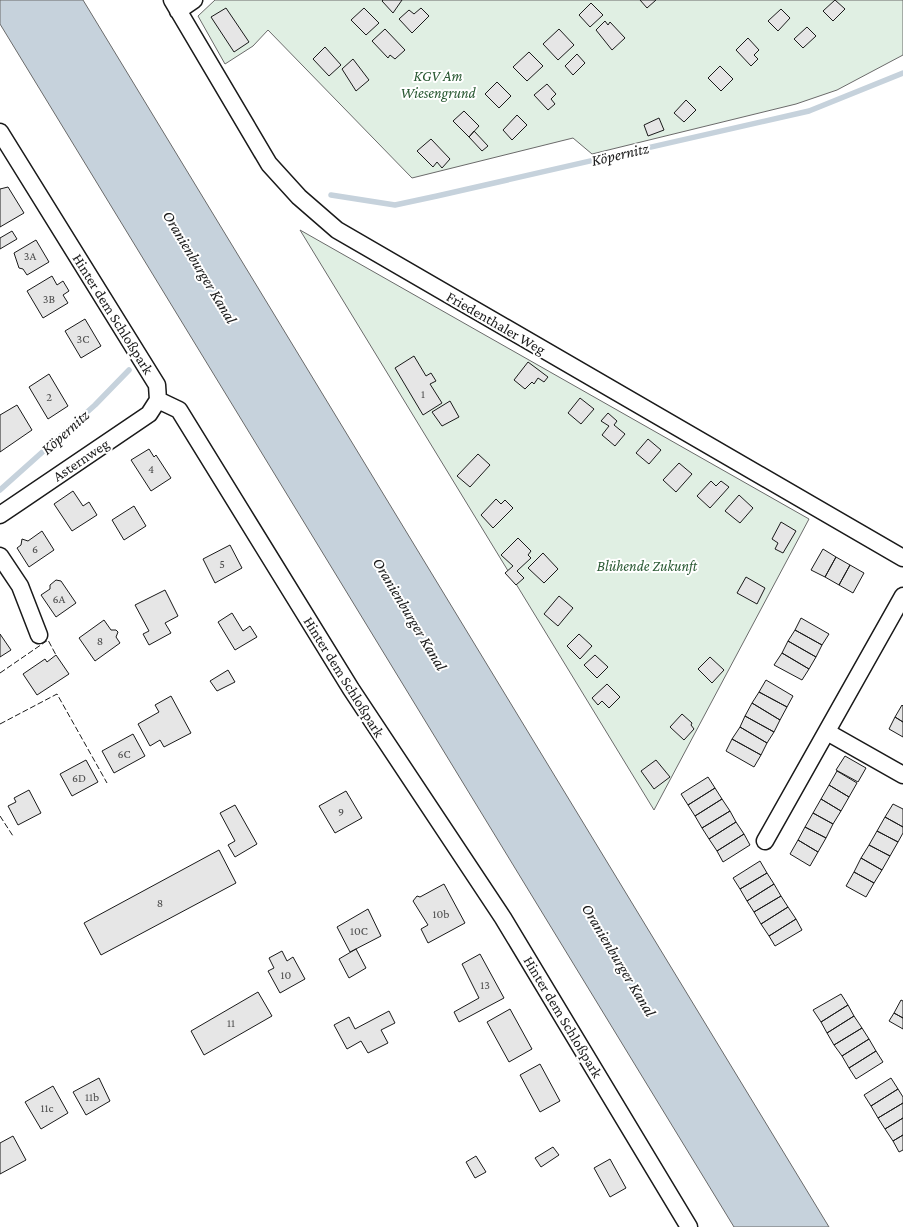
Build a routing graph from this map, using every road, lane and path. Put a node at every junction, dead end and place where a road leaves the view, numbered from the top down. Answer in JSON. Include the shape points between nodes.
{"nodes":[{"id":1,"x":194,"y":0,"type":"edge"},
{"id":2,"x":175,"y":6,"type":"edge"},
{"id":3,"x":2,"y":138,"type":"edge"},
{"id":4,"x":158,"y":400,"type":"junction"},
{"id":5,"x":0,"y":515,"type":"edge"},
{"id":6,"x":0,"y":556,"type":"edge"},
{"id":7,"x":903,"y":558,"type":"edge"},
{"id":8,"x":903,"y":596,"type":"edge"},
{"id":9,"x":40,"y":635,"type":"dead end"},
{"id":10,"x":827,"y":732,"type":"junction"},
{"id":11,"x":903,"y":775,"type":"edge"},
{"id":12,"x":765,"y":841,"type":"dead end"},
{"id":13,"x":689,"y":1227,"type":"edge"}],
"edges":[{"from":1,"to":2,"type":"street"},
{"from":2,"to":7,"type":"street","name":"Friedenthaler Weg","via":[[269,164],[299,197],[337,230]]},
{"from":3,"to":4,"type":"street","name":"Hinter dem Schloßpark","via":[[157,385]]},
{"from":4,"to":5,"type":"street","name":"Asternweg","via":[[149,414]]},
{"from":4,"to":13,"type":"street","name":"Hinter dem Schloßpark","via":[[179,410],[351,689],[503,918]]},
{"from":6,"to":9,"type":"street","via":[[20,586]]},
{"from":8,"to":10,"type":"street"},
{"from":10,"to":11,"type":"street"},
{"from":10,"to":12,"type":"street"}]}
